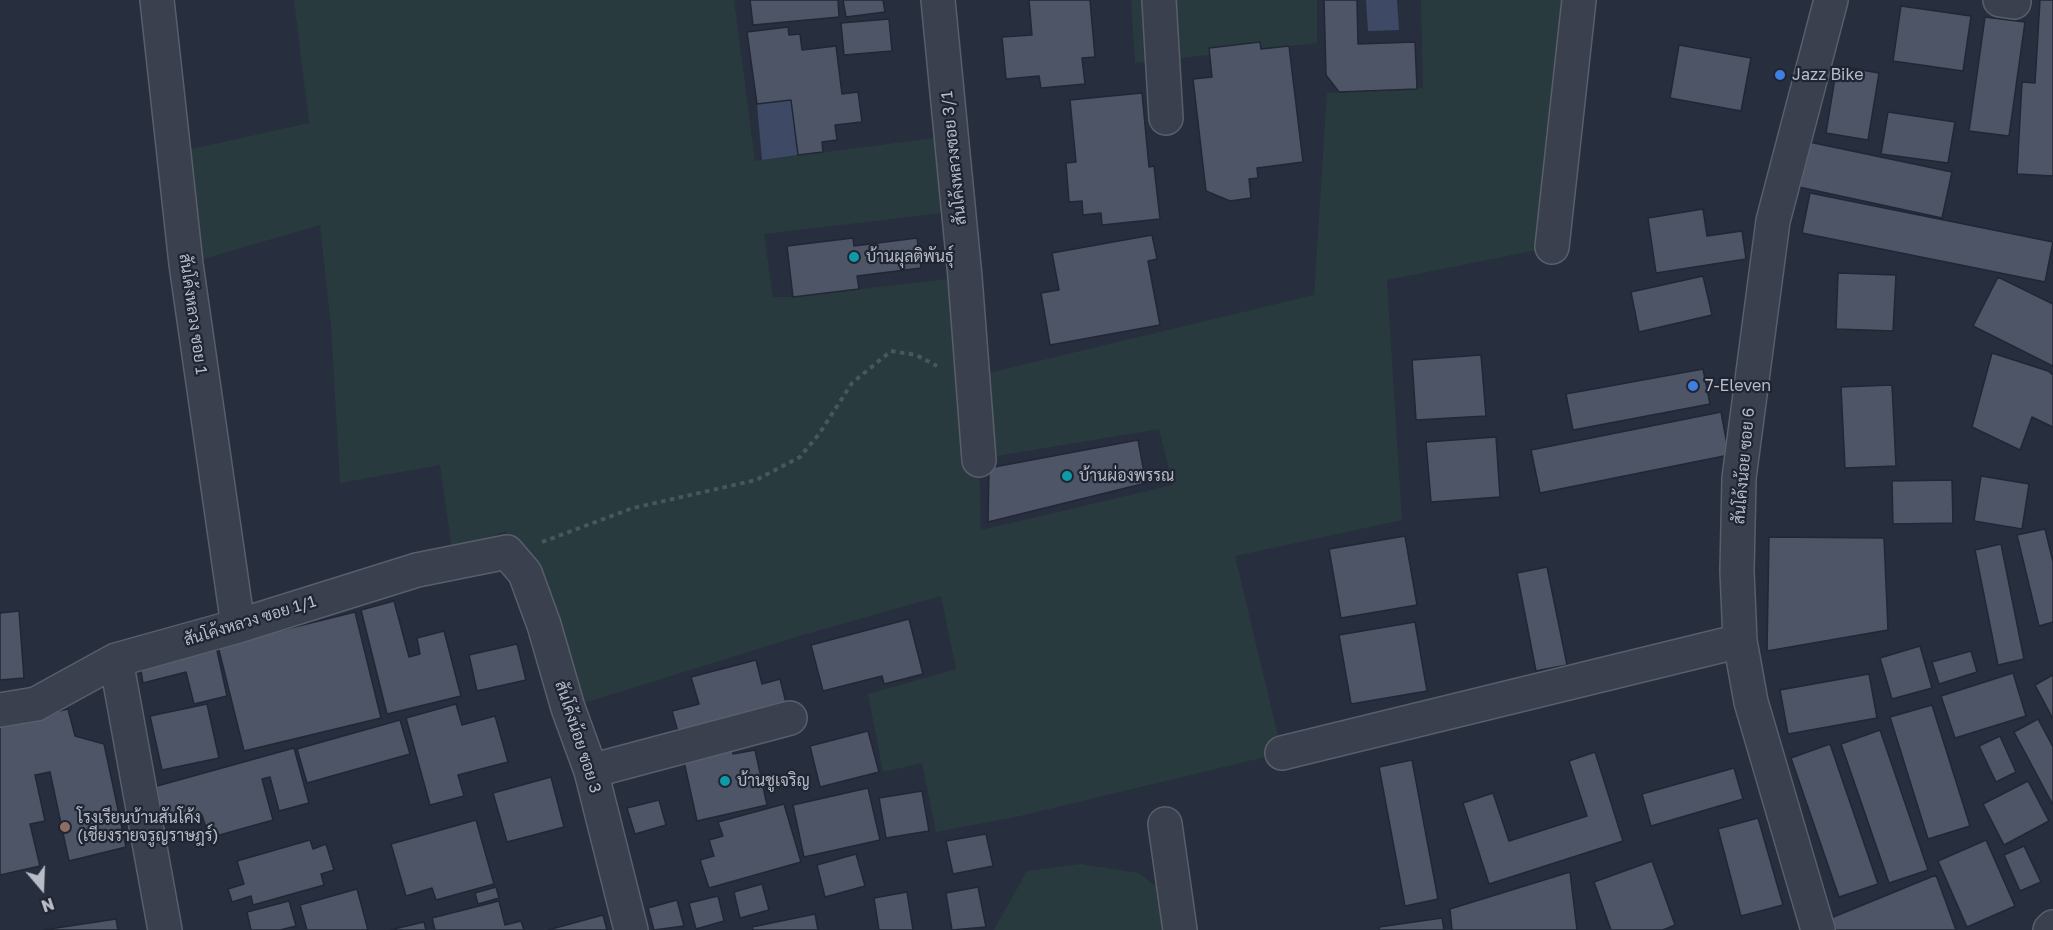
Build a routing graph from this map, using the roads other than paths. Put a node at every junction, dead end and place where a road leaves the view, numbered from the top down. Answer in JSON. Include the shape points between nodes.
{"nodes":[{"id":1,"x":157,"y":0,"type":"edge"},
{"id":2,"x":938,"y":0,"type":"edge"},
{"id":3,"x":1159,"y":0,"type":"edge"},
{"id":4,"x":1579,"y":0,"type":"edge"},
{"id":5,"x":1831,"y":0,"type":"edge"},
{"id":6,"x":1166,"y":118,"type":"dead end"},
{"id":7,"x":1552,"y":247,"type":"dead end"},
{"id":8,"x":979,"y":460,"type":"dead end"},
{"id":9,"x":507,"y":552,"type":"joint"},
{"id":10,"x":238,"y":626,"type":"junction"},
{"id":11,"x":1740,"y":641,"type":"junction"},
{"id":12,"x":116,"y":660,"type":"junction"},
{"id":13,"x":0,"y":710,"type":"edge"},
{"id":14,"x":790,"y":718,"type":"dead end"},
{"id":15,"x":1282,"y":753,"type":"dead end"},
{"id":16,"x":591,"y":771,"type":"junction"},
{"id":17,"x":1165,"y":824,"type":"dead end"},
{"id":18,"x":165,"y":930,"type":"edge"},
{"id":19,"x":631,"y":930,"type":"edge"},
{"id":20,"x":1180,"y":930,"type":"edge"},
{"id":21,"x":1818,"y":930,"type":"edge"}],
"edges":[{"from":1,"to":10,"type":"street","name":"สันโค้งหลวง ซอย 1","via":[[186,264]]},
{"from":2,"to":8,"type":"street","name":"สันโค้งหลวงซอย 3/1"},
{"from":3,"to":6,"type":"street"},
{"from":4,"to":7,"type":"street"},
{"from":5,"to":11,"type":"street","name":"สันโค้งน้อย ซอย 6","via":[[1773,221],[1739,478]]},
{"from":9,"to":10,"type":"street","name":"สันโค้งหลวง ซอย 1/1","via":[[417,570]]},
{"from":9,"to":16,"type":"street","name":"สันโค้งน้อย ซอย 3","via":[[525,573]]},
{"from":10,"to":12,"type":"street","name":"สันโค้งหลวง ซอย 1/1"},
{"from":11,"to":15,"type":"street"},
{"from":11,"to":21,"type":"street","name":"สันโค้งน้อย ซอย 6","via":[[1751,702]]},
{"from":12,"to":13,"type":"street","name":"สันโค้งหลวง ซอย 1/1","via":[[36,704]]},
{"from":12,"to":18,"type":"street"},
{"from":14,"to":16,"type":"street"},
{"from":16,"to":19,"type":"street","name":"สันโค้งน้อย ซอย 3"},
{"from":17,"to":20,"type":"street"}]}
